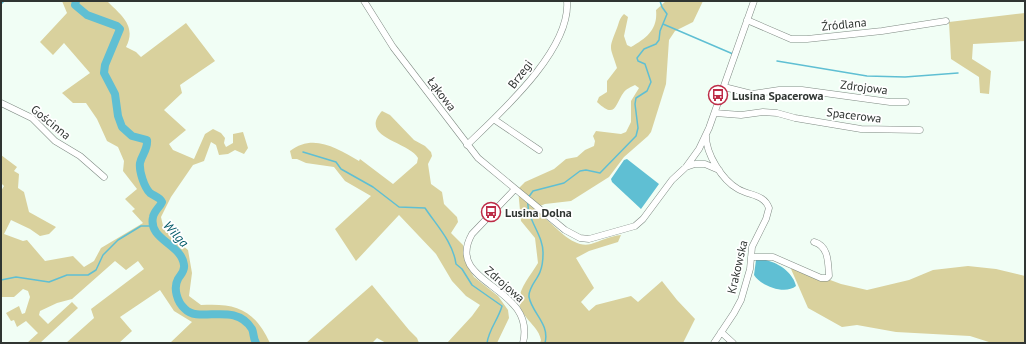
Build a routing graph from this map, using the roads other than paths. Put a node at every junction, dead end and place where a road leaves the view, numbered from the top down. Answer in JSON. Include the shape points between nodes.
{"nodes":[{"id":1,"x":364,"y":1,"type":"edge"},
{"id":2,"x":567,"y":1,"type":"edge"},
{"id":3,"x":754,"y":1,"type":"edge"},
{"id":4,"x":747,"y":20,"type":"junction"},
{"id":5,"x":946,"y":21,"type":"dead end"},
{"id":6,"x":724,"y":87,"type":"junction"},
{"id":7,"x":906,"y":102,"type":"dead end"},
{"id":8,"x":1,"y":103,"type":"edge"},
{"id":9,"x":715,"y":113,"type":"junction"},
{"id":10,"x":494,"y":120,"type":"junction"},
{"id":11,"x":920,"y":130,"type":"dead end"},
{"id":12,"x":706,"y":136,"type":"junction"},
{"id":13,"x":467,"y":145,"type":"junction"},
{"id":14,"x":699,"y":149,"type":"junction"},
{"id":15,"x":539,"y":150,"type":"dead end"},
{"id":16,"x":709,"y":154,"type":"junction"},
{"id":17,"x":695,"y":156,"type":"junction"},
{"id":18,"x":702,"y":164,"type":"junction"},
{"id":19,"x":686,"y":168,"type":"junction"},
{"id":20,"x":719,"y":170,"type":"junction"},
{"id":21,"x":104,"y":177,"type":"dead end"},
{"id":22,"x":515,"y":190,"type":"junction"},
{"id":23,"x":814,"y":242,"type":"dead end"},
{"id":24,"x":751,"y":257,"type":"junction"},
{"id":25,"x":721,"y":332,"type":"junction"},
{"id":26,"x":523,"y":343,"type":"edge"},
{"id":27,"x":714,"y":343,"type":"edge"},
{"id":28,"x":733,"y":343,"type":"edge"}],
"edges":[{"from":1,"to":13,"type":"street","name":"Łąkowa","via":[[393,47]]},
{"from":2,"to":10,"type":"street","name":"Brzegi","via":[[562,32],[516,97]]},
{"from":3,"to":4,"type":"street"},
{"from":4,"to":5,"type":"street","name":"Źródlana","via":[[791,39],[882,31]]},
{"from":4,"to":6,"type":"street"},
{"from":6,"to":7,"type":"street","name":"Zdrojowa","via":[[752,94],[802,90]]},
{"from":6,"to":9,"type":"street"},
{"from":8,"to":21,"type":"street","name":"Gościnna","via":[[32,118],[55,141],[80,156]]},
{"from":9,"to":11,"type":"street","name":"Spacerowa","via":[[777,113],[860,129]]},
{"from":9,"to":12,"type":"street"},
{"from":10,"to":13,"type":"street","name":"Brzegi"},
{"from":10,"to":15,"type":"street"},
{"from":12,"to":14,"type":"street"},
{"from":12,"to":16,"type":"street"},
{"from":13,"to":22,"type":"street","name":"Łąkowa","via":[[483,163]]},
{"from":14,"to":16,"type":"street"},
{"from":14,"to":17,"type":"street"},
{"from":16,"to":18,"type":"street"},
{"from":16,"to":20,"type":"street","name":"Krakowska"},
{"from":17,"to":18,"type":"street"},
{"from":17,"to":19,"type":"street"},
{"from":18,"to":19,"type":"street"},
{"from":18,"to":20,"type":"street","name":"Krakowska"},
{"from":19,"to":22,"type":"street","via":[[672,180],[639,223],[629,229],[598,238],[580,238],[573,235]]},
{"from":20,"to":24,"type":"street","name":"Krakowska","via":[[734,186],[759,196],[768,205],[769,212],[754,239]]},
{"from":22,"to":26,"type":"street","name":"Zdrojowa","via":[[472,234],[467,243],[466,253],[474,271],[508,298],[522,314],[525,334]]},
{"from":23,"to":24,"type":"street","via":[[822,244],[825,248],[829,270],[827,278],[821,278],[773,257]]},
{"from":24,"to":25,"type":"street","name":"Krakowska","via":[[750,269],[740,300]]},
{"from":25,"to":27,"type":"street","name":"Krakowska"},
{"from":25,"to":28,"type":"street"}]}
